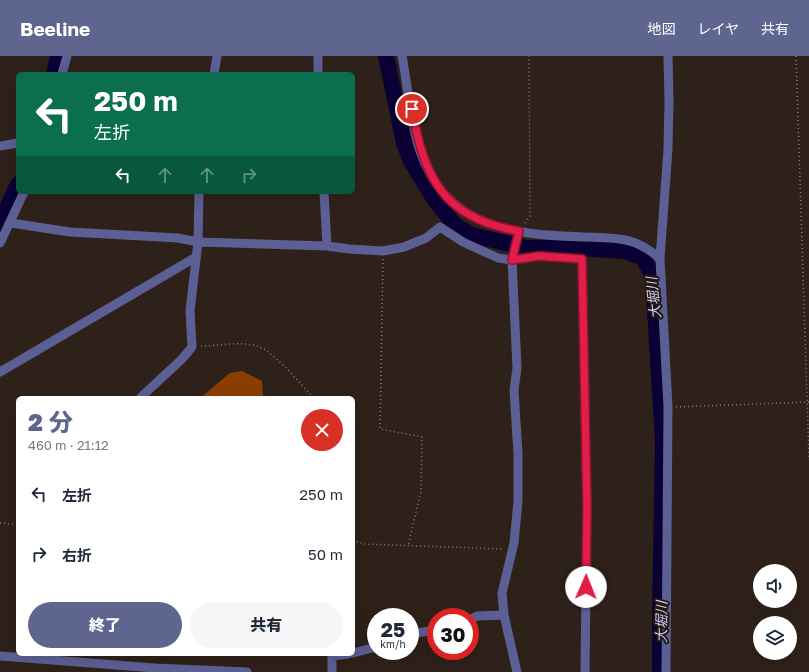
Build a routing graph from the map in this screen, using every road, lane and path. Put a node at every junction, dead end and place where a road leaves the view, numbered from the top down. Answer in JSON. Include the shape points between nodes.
{"nodes":[{"id":1,"x":67,"y":56,"type":"edge"},
{"id":2,"x":217,"y":56,"type":"edge"},
{"id":3,"x":318,"y":56,"type":"edge"},
{"id":4,"x":402,"y":56,"type":"edge"},
{"id":5,"x":529,"y":56,"type":"edge"},
{"id":6,"x":668,"y":56,"type":"edge"},
{"id":7,"x":796,"y":56,"type":"edge"},
{"id":8,"x":63,"y":72,"type":"edge"},
{"id":9,"x":214,"y":72,"type":"edge"},
{"id":10,"x":318,"y":72,"type":"edge"},
{"id":11,"x":16,"y":143,"type":"edge"},
{"id":12,"x":0,"y":146,"type":"edge"},
{"id":13,"x":23,"y":194,"type":"edge"},
{"id":14,"x":199,"y":194,"type":"edge"},
{"id":15,"x":324,"y":194,"type":"edge"},
{"id":16,"x":10,"y":223,"type":"junction"},
{"id":17,"x":519,"y":232,"type":"junction"},
{"id":18,"x":198,"y":242,"type":"junction"},
{"id":19,"x":0,"y":243,"type":"edge"},
{"id":20,"x":327,"y":246,"type":"junction"},
{"id":21,"x":383,"y":251,"type":"junction"},
{"id":22,"x":196,"y":258,"type":"junction"},
{"id":23,"x":660,"y":259,"type":"junction"},
{"id":24,"x":513,"y":260,"type":"junction"},
{"id":25,"x":192,"y":347,"type":"junction"},
{"id":26,"x":0,"y":372,"type":"edge"},
{"id":27,"x":142,"y":396,"type":"edge"},
{"id":28,"x":312,"y":396,"type":"edge"},
{"id":29,"x":808,"y":402,"type":"edge"},
{"id":30,"x":668,"y":407,"type":"junction"},
{"id":31,"x":809,"y":460,"type":"edge"},
{"id":32,"x":0,"y":523,"type":"edge"},
{"id":33,"x":16,"y":525,"type":"edge"},
{"id":34,"x":355,"y":541,"type":"edge"},
{"id":35,"x":408,"y":546,"type":"junction"},
{"id":36,"x":512,"y":549,"type":"junction"},
{"id":37,"x":504,"y":615,"type":"junction"},
{"id":38,"x":479,"y":616,"type":"edge"},
{"id":39,"x":367,"y":649,"type":"edge"},
{"id":40,"x":355,"y":652,"type":"edge"},
{"id":41,"x":0,"y":656,"type":"edge"},
{"id":42,"x":42,"y":656,"type":"edge"},
{"id":43,"x":332,"y":656,"type":"edge"},
{"id":44,"x":155,"y":670,"type":"edge"},
{"id":45,"x":247,"y":672,"type":"edge"},
{"id":46,"x":332,"y":672,"type":"edge"},
{"id":47,"x":517,"y":672,"type":"edge"},
{"id":48,"x":585,"y":672,"type":"edge"},
{"id":49,"x":666,"y":672,"type":"edge"}],
"edges":[{"from":1,"to":8,"type":"street"},
{"from":2,"to":9,"type":"street"},
{"from":3,"to":10,"type":"street"},
{"from":4,"to":17,"type":"street","via":[[416,136],[432,178],[454,204],[470,215],[486,224]]},
{"from":5,"to":17,"type":"path","via":[[530,216]]},
{"from":6,"to":23,"type":"street","via":[[668,149]]},
{"from":7,"to":29,"type":"path"},
{"from":11,"to":12,"type":"street"},
{"from":13,"to":16,"type":"street"},
{"from":14,"to":18,"type":"street"},
{"from":15,"to":20,"type":"street"},
{"from":16,"to":18,"type":"street","via":[[70,232],[178,238]]},
{"from":16,"to":19,"type":"street"},
{"from":17,"to":23,"type":"street","via":[[625,239],[650,249]]},
{"from":17,"to":24,"type":"street"},
{"from":18,"to":20,"type":"street"},
{"from":18,"to":22,"type":"street"},
{"from":20,"to":21,"type":"street"},
{"from":21,"to":24,"type":"street","via":[[404,247],[426,238],[440,227],[480,251],[498,258]]},
{"from":21,"to":35,"type":"path","via":[[380,429],[422,437],[421,491]]},
{"from":22,"to":25,"type":"street","via":[[190,311]]},
{"from":22,"to":26,"type":"street"},
{"from":23,"to":30,"type":"street"},
{"from":24,"to":36,"type":"street","via":[[518,501]]},
{"from":24,"to":48,"type":"street","via":[[539,256],[582,259],[587,506]]},
{"from":25,"to":27,"type":"street"},
{"from":25,"to":28,"type":"path","via":[[239,344],[258,347],[276,359]]},
{"from":29,"to":30,"type":"path"},
{"from":29,"to":31,"type":"path"},
{"from":30,"to":49,"type":"street"},
{"from":32,"to":33,"type":"path"},
{"from":34,"to":35,"type":"path","via":[[364,544]]},
{"from":35,"to":36,"type":"path"},
{"from":36,"to":37,"type":"street","via":[[502,593]]},
{"from":37,"to":38,"type":"street"},
{"from":37,"to":47,"type":"street"},
{"from":39,"to":40,"type":"street"},
{"from":41,"to":42,"type":"street"},
{"from":42,"to":44,"type":"street"},
{"from":43,"to":46,"type":"street"},
{"from":44,"to":45,"type":"street"}]}
